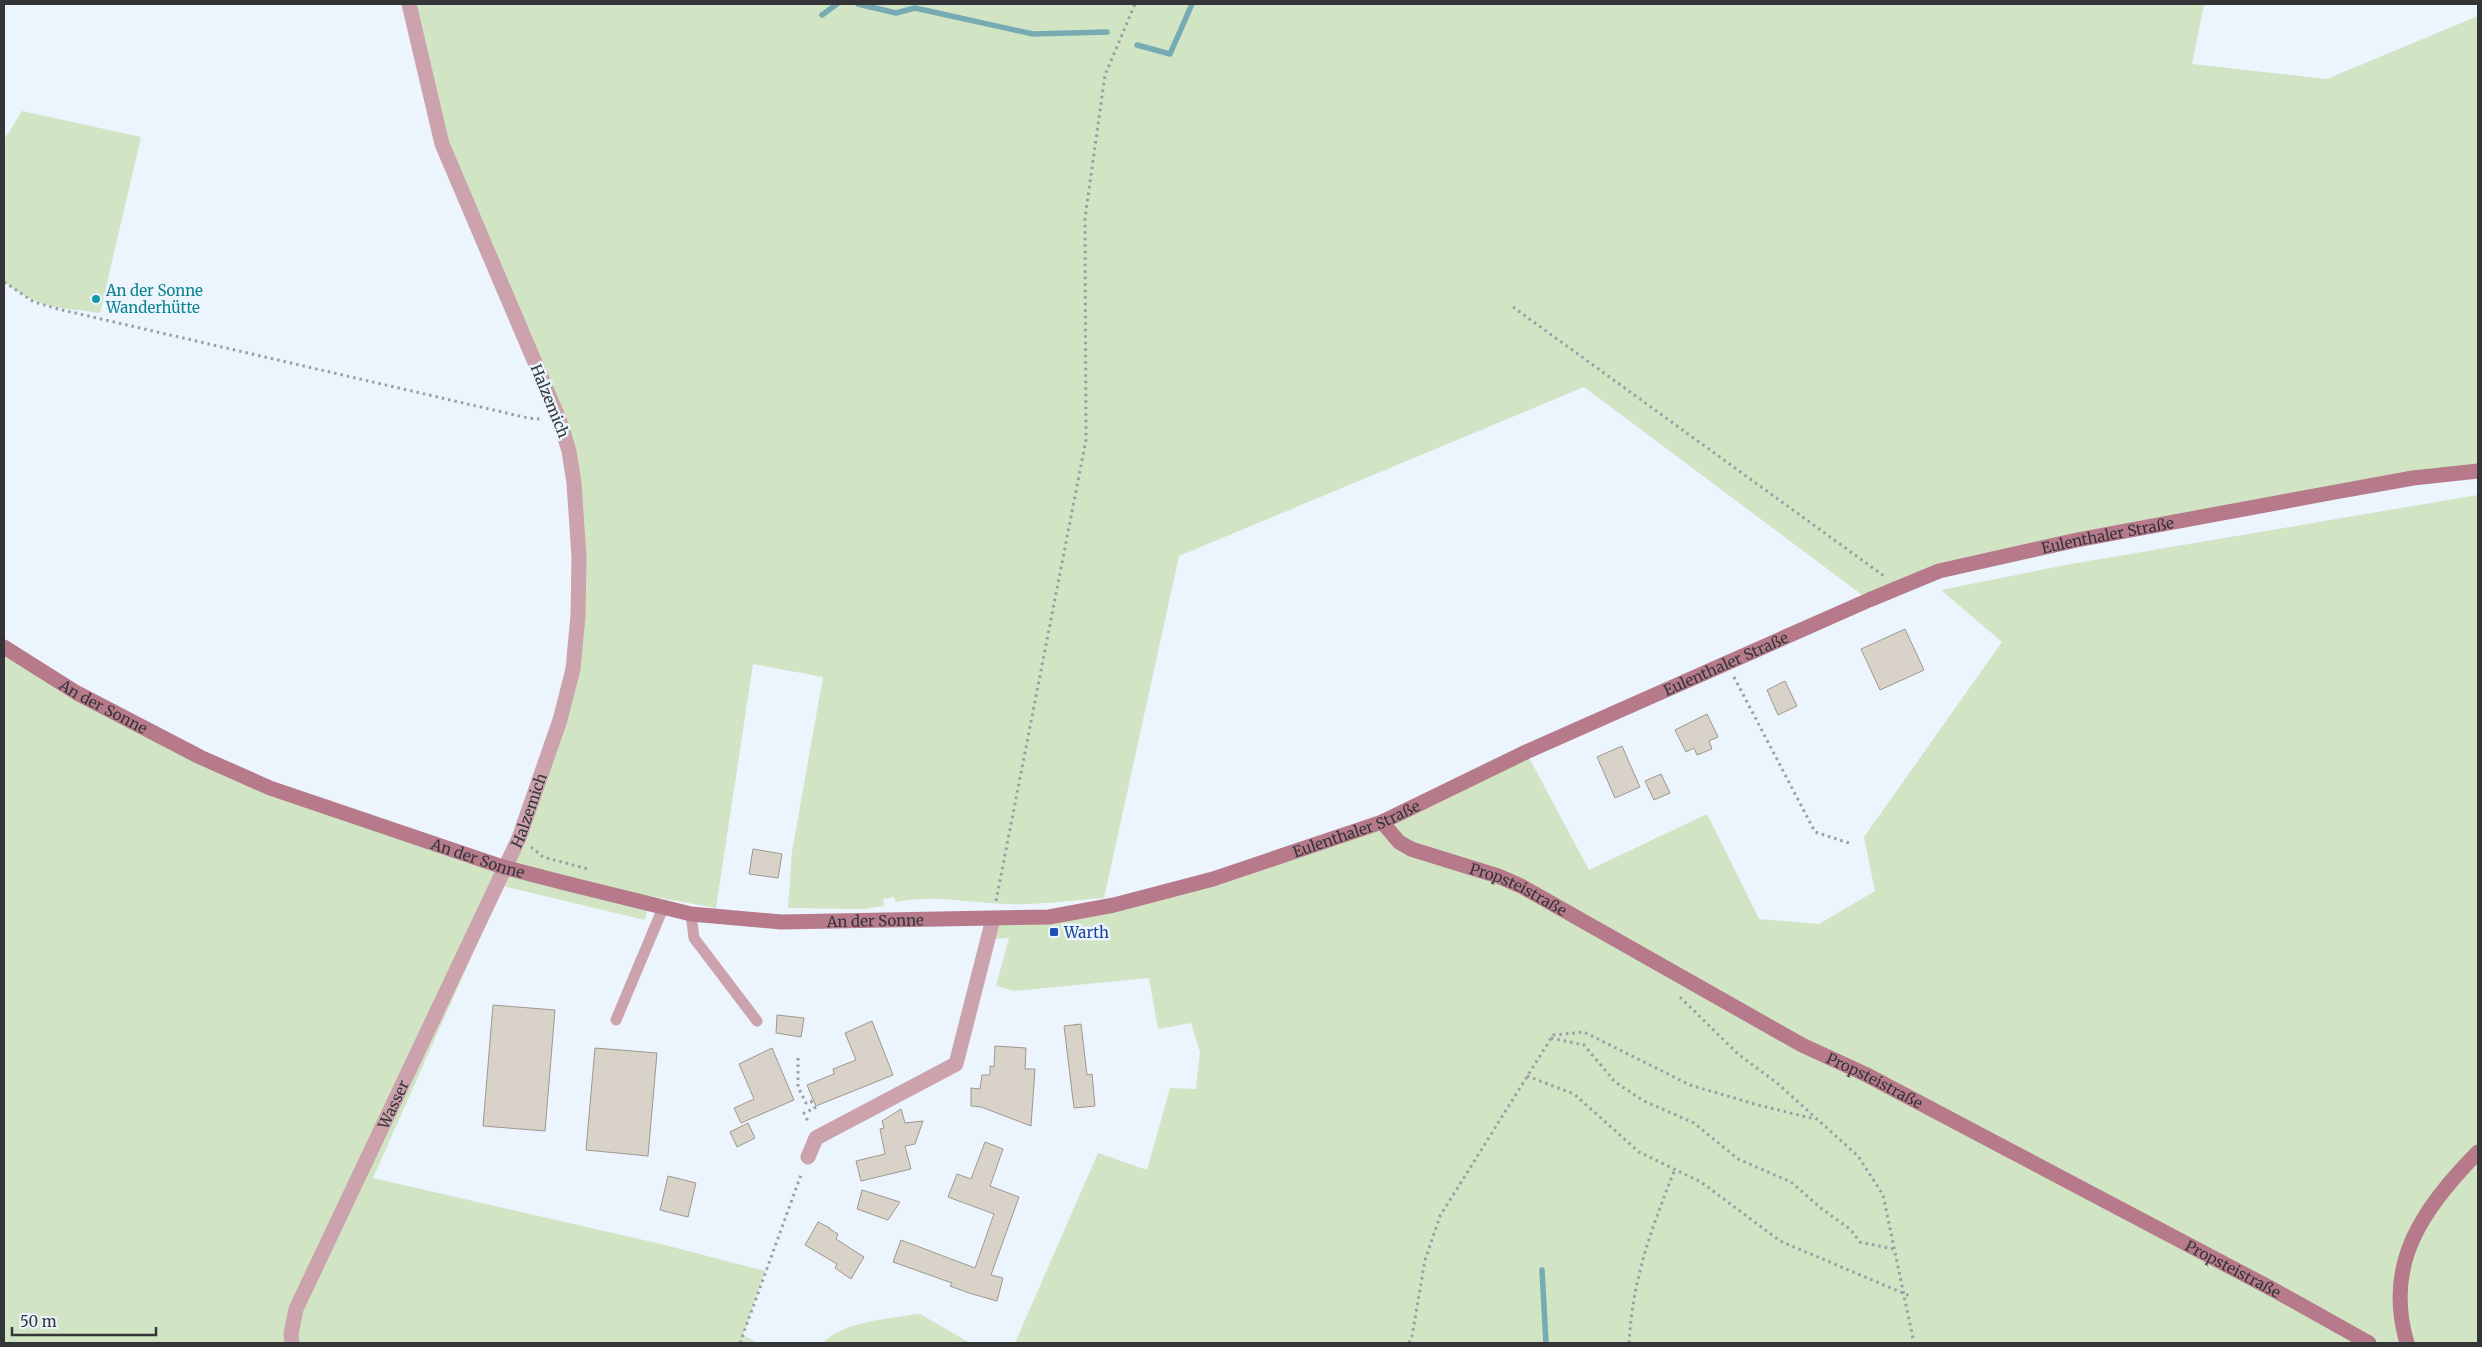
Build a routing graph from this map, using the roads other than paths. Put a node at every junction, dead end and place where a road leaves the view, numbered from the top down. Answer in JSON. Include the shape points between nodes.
{"nodes":[{"id":1,"x":409,"y":4,"type":"edge"},
{"id":2,"x":2478,"y":470,"type":"edge"},
{"id":3,"x":4,"y":647,"type":"edge"},
{"id":4,"x":1382,"y":822,"type":"junction"},
{"id":5,"x":503,"y":867,"type":"junction"},
{"id":6,"x":662,"y":908,"type":"junction"},
{"id":7,"x":691,"y":914,"type":"junction"},
{"id":8,"x":993,"y":919,"type":"junction"},
{"id":9,"x":616,"y":1020,"type":"dead end"},
{"id":10,"x":757,"y":1021,"type":"dead end"},
{"id":11,"x":2478,"y":1152,"type":"edge"},
{"id":12,"x":808,"y":1157,"type":"road end"},
{"id":13,"x":292,"y":1343,"type":"edge"},
{"id":14,"x":2369,"y":1343,"type":"edge"},
{"id":15,"x":2407,"y":1343,"type":"edge"}],
"edges":[{"from":1,"to":5,"type":"street","name":"Halzemich","via":[[442,144],[559,419],[569,451],[578,518],[578,616],[573,669],[560,720],[519,838]]},
{"from":2,"to":4,"type":"street","name":"Eulenthaler Straße","via":[[2413,478],[2077,540],[1939,571],[1526,752]]},
{"from":3,"to":5,"type":"street","name":"An der Sonne","via":[[77,693],[200,757],[270,788]]},
{"from":4,"to":8,"type":"street","name":"Eulenthaler Straße","via":[[1213,879],[1114,904],[1049,917]]},
{"from":4,"to":14,"type":"street","name":"Propsteistraße","via":[[1399,842],[1411,849],[1521,886],[1802,1045],[1865,1074]]},
{"from":5,"to":6,"type":"street","name":"An der Sonne"},
{"from":5,"to":13,"type":"street","name":"Wasser","via":[[296,1309]]},
{"from":6,"to":7,"type":"street","name":"An der Sonne"},
{"from":6,"to":9,"type":"lane"},
{"from":7,"to":8,"type":"street","name":"An der Sonne","via":[[781,922]]},
{"from":7,"to":10,"type":"lane","via":[[694,938]]},
{"from":8,"to":12,"type":"street","via":[[956,1064],[816,1138]]},
{"from":11,"to":15,"type":"street","via":[[2430,1206],[2408,1247],[2401,1276],[2400,1301],[2401,1323]]}]}
